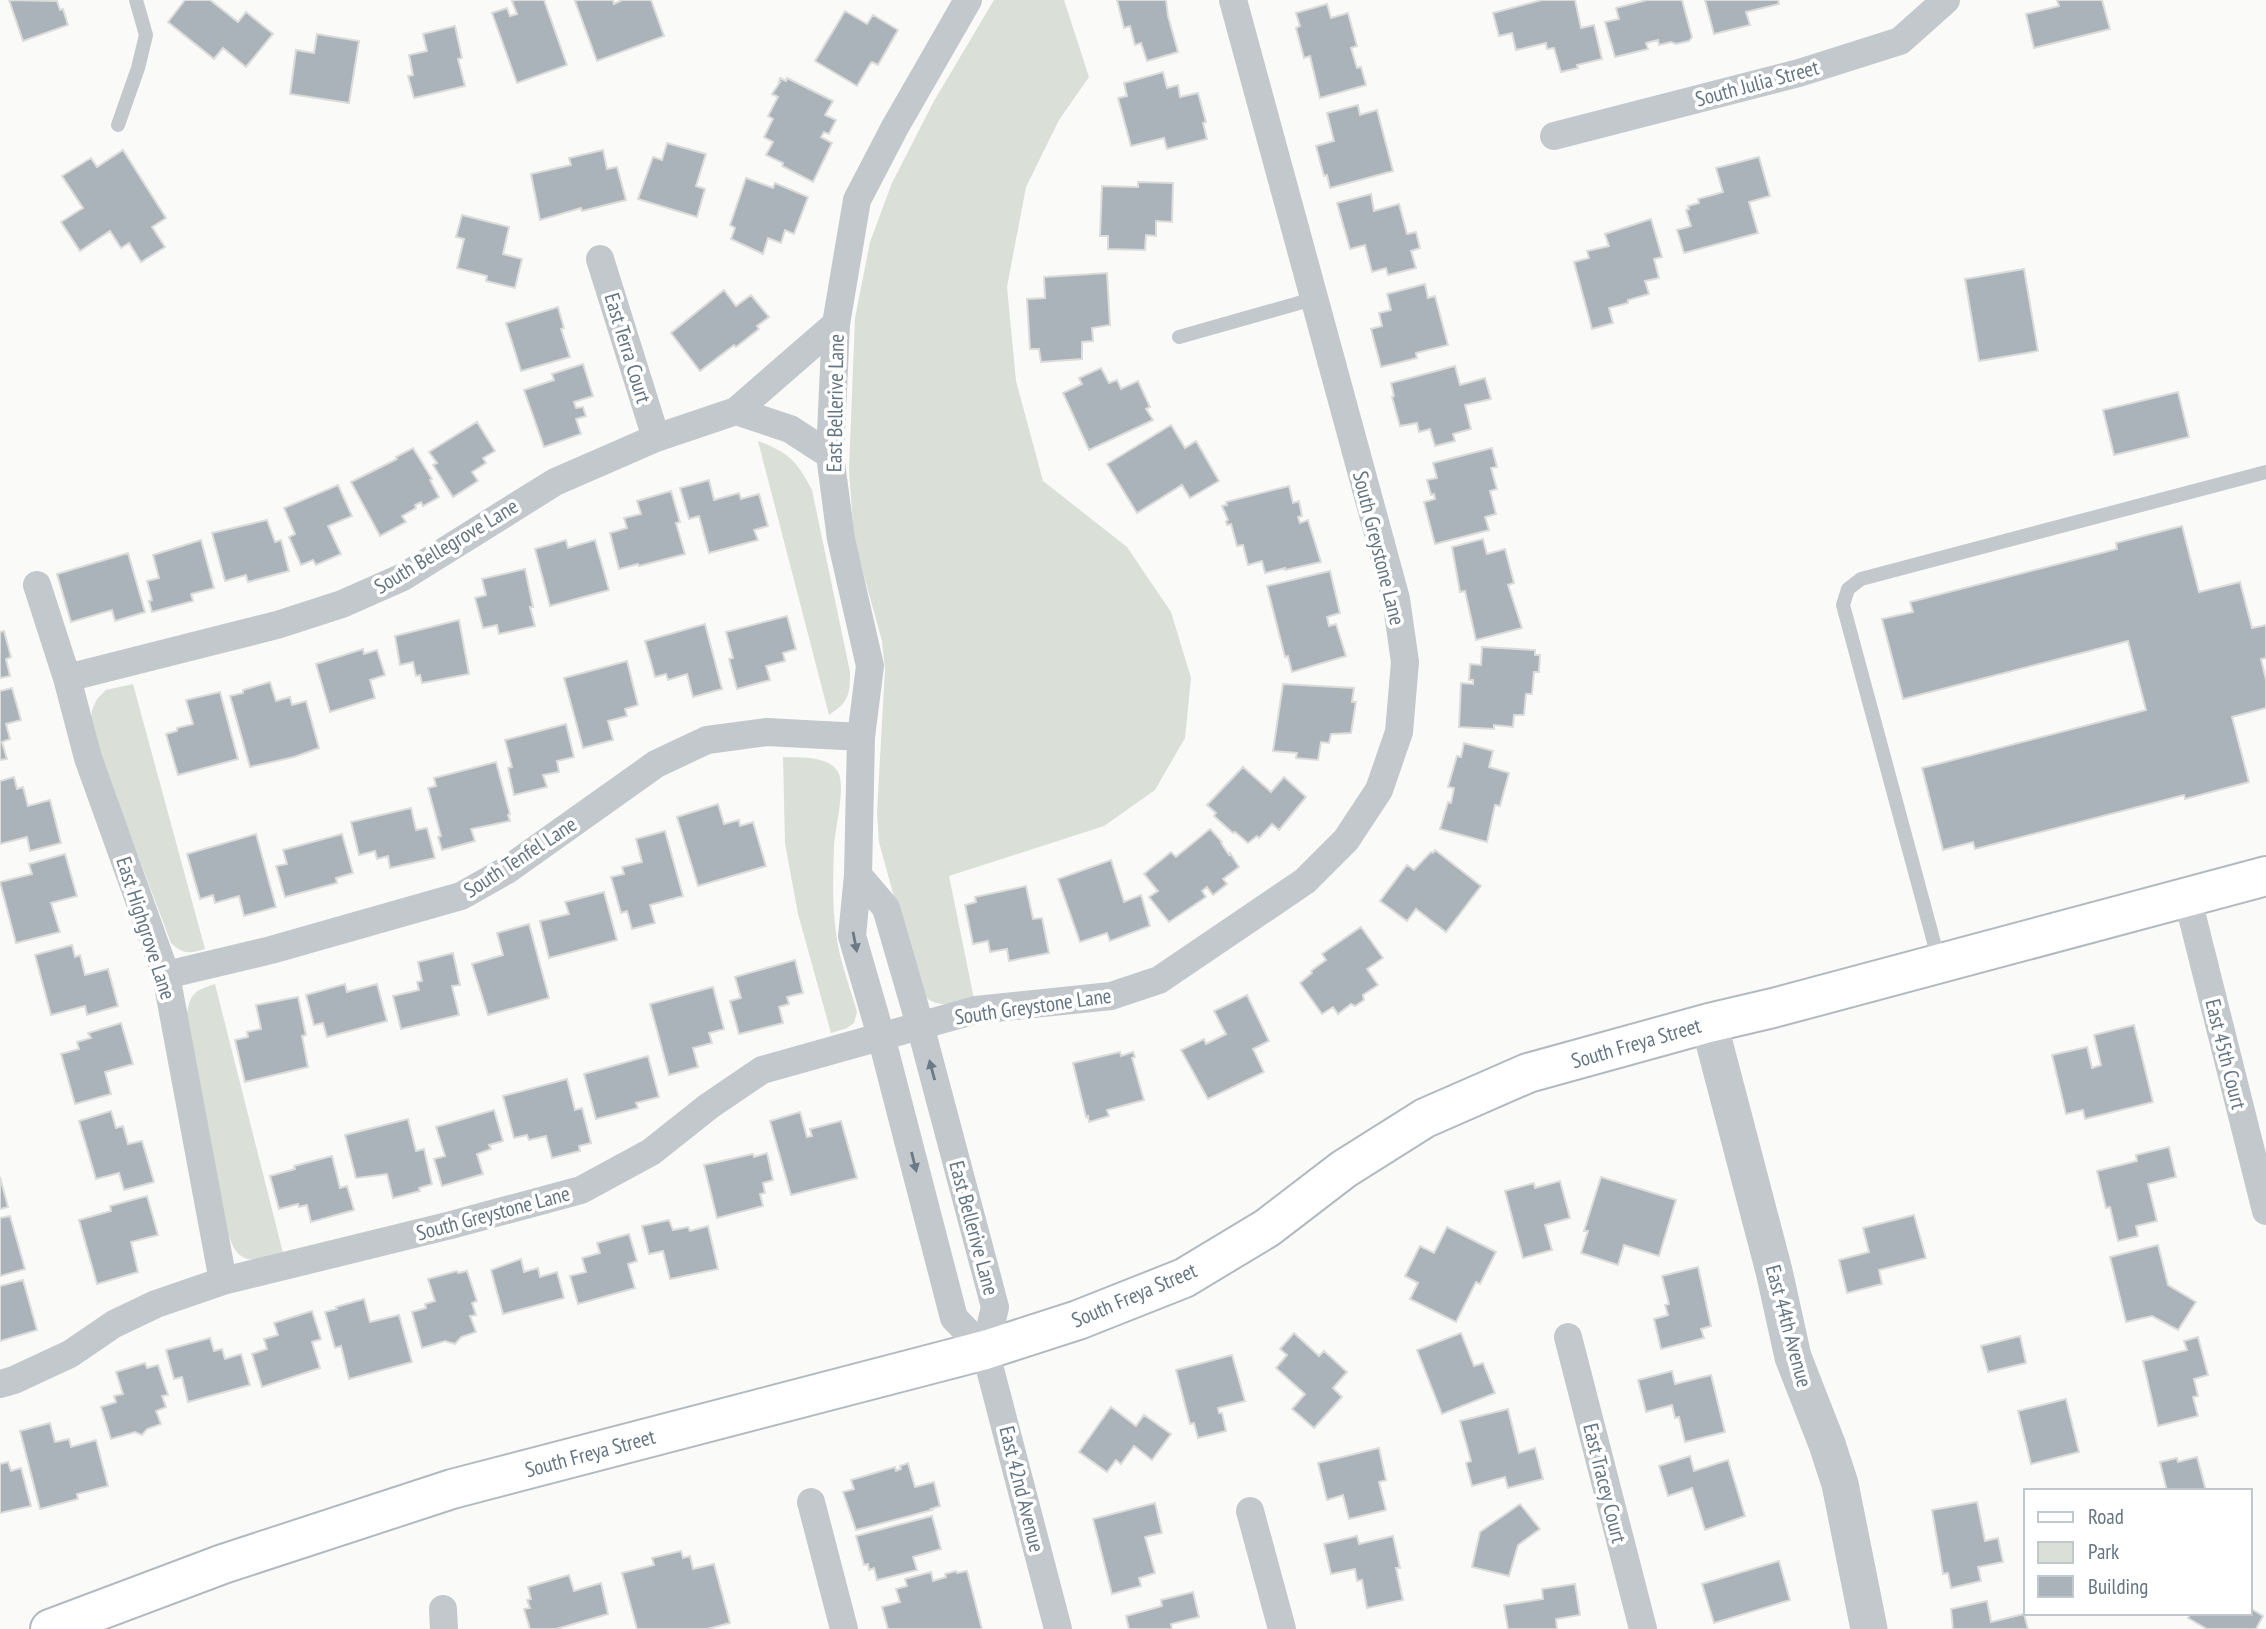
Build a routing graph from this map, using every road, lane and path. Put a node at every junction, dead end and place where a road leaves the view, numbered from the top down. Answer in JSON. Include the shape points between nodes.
{"nodes":[{"id":1,"x":136,"y":0,"type":"edge"},
{"id":2,"x":968,"y":0,"type":"edge"},
{"id":3,"x":1233,"y":0,"type":"edge"},
{"id":4,"x":1946,"y":0,"type":"edge"},
{"id":5,"x":118,"y":125,"type":"dead end"},
{"id":6,"x":1554,"y":136,"type":"dead end"},
{"id":7,"x":600,"y":258,"type":"dead end"},
{"id":8,"x":1313,"y":299,"type":"junction"},
{"id":9,"x":836,"y":324,"type":"junction"},
{"id":10,"x":1179,"y":337,"type":"dead end"},
{"id":11,"x":736,"y":411,"type":"junction"},
{"id":12,"x":656,"y":438,"type":"junction"},
{"id":13,"x":830,"y":455,"type":"junction"},
{"id":14,"x":2266,"y":471,"type":"edge"},
{"id":15,"x":37,"y":585,"type":"dead end"},
{"id":16,"x":67,"y":678,"type":"junction"},
{"id":17,"x":861,"y":737,"type":"junction"},
{"id":18,"x":858,"y":875,"type":"junction"},
{"id":19,"x":2266,"y":876,"type":"edge"},
{"id":20,"x":2187,"y":896,"type":"junction"},
{"id":21,"x":1939,"y":963,"type":"junction"},
{"id":22,"x":166,"y":975,"type":"junction"},
{"id":23,"x":1709,"y":1023,"type":"junction"},
{"id":24,"x":920,"y":1025,"type":"junction"},
{"id":25,"x":881,"y":1035,"type":"junction"},
{"id":26,"x":2266,"y":1211,"type":"edge"},
{"id":27,"x":223,"y":1281,"type":"junction"},
{"id":28,"x":1568,"y":1337,"type":"dead end"},
{"id":29,"x":985,"y":1350,"type":"junction"},
{"id":30,"x":0,"y":1384,"type":"edge"},
{"id":31,"x":811,"y":1502,"type":"dead end"},
{"id":32,"x":1250,"y":1511,"type":"dead end"},
{"id":33,"x":50,"y":1629,"type":"edge"},
{"id":34,"x":844,"y":1629,"type":"edge"},
{"id":35,"x":1058,"y":1629,"type":"edge"},
{"id":36,"x":1282,"y":1629,"type":"edge"},
{"id":37,"x":1643,"y":1629,"type":"edge"},
{"id":38,"x":1869,"y":1629,"type":"edge"}],
"edges":[{"from":1,"to":5,"type":"lane","via":[[146,35]]},
{"from":2,"to":9,"type":"street","name":"East Bellerive Lane","via":[[858,200]]},
{"from":3,"to":8,"type":"street","name":"South Greystone Lane"},
{"from":4,"to":6,"type":"street","name":"South Julia Street","via":[[1900,41],[1799,74]]},
{"from":7,"to":12,"type":"street","name":"East Terra Court"},
{"from":8,"to":10,"type":"lane"},
{"from":8,"to":24,"type":"street","name":"South Greystone Lane","via":[[1396,599],[1405,663],[1399,732],[1379,790],[1346,840],[1305,881],[1159,980],[1111,996],[976,1010]]},
{"from":9,"to":11,"type":"street","name":"South Bellegrove Lane"},
{"from":9,"to":13,"type":"street","name":"East Bellerive Lane"},
{"from":11,"to":12,"type":"street","name":"South Bellegrove Lane"},
{"from":11,"to":13,"type":"street","via":[[790,429]]},
{"from":12,"to":16,"type":"street","name":"South Bellegrove Lane","via":[[555,481],[403,577],[342,604]]},
{"from":13,"to":17,"type":"street","name":"East Bellerive Lane","via":[[841,539],[870,666]]},
{"from":14,"to":21,"type":"lane","via":[[1861,579],[1848,589],[1843,605]]},
{"from":15,"to":16,"type":"street","name":"East Highgrove Lane"},
{"from":16,"to":22,"type":"street","name":"East Highgrove Lane","via":[[88,758]]},
{"from":17,"to":18,"type":"street","name":"East Bellerive Lane"},
{"from":17,"to":22,"type":"street","name":"South Tenfel Lane","via":[[767,732],[707,740],[656,764],[506,870],[461,896]]},
{"from":18,"to":24,"type":"street","name":"East Bellerive Lane","via":[[886,908]]},
{"from":18,"to":25,"type":"street","name":"East Bellerive Lane","one_way":true,"via":[[852,936]]},
{"from":19,"to":20,"type":"main road","name":"South Freya Street"},
{"from":20,"to":21,"type":"main road","name":"South Freya Street"},
{"from":20,"to":26,"type":"street","name":"East 45th Court"},
{"from":21,"to":23,"type":"main road","name":"South Freya Street"},
{"from":22,"to":27,"type":"street","name":"East Highgrove Lane"},
{"from":23,"to":29,"type":"main road","name":"South Freya Street","via":[[1528,1073],[1425,1118],[1344,1169],[1267,1228],[1184,1278]]},
{"from":23,"to":38,"type":"street","name":"East 44th Avenue","via":[[1793,1357],[1840,1484]]},
{"from":24,"to":25,"type":"street","name":"South Greystone Lane"},
{"from":29,"to":24,"type":"street","name":"East Bellerive Lane","one_way":true,"via":[[995,1307]]},
{"from":25,"to":27,"type":"street","name":"South Greystone Lane","via":[[762,1070],[651,1152],[581,1190]]},
{"from":25,"to":29,"type":"street","name":"East Bellerive Lane","one_way":true,"via":[[954,1318]]},
{"from":27,"to":30,"type":"street","name":"South Greystone Lane","via":[[156,1304],[114,1324],[70,1354]]},
{"from":28,"to":37,"type":"street","name":"East Tracey Court"},
{"from":29,"to":33,"type":"main road","name":"South Freya Street","via":[[452,1489],[223,1564]]},
{"from":29,"to":35,"type":"street","name":"East 42nd Avenue"},
{"from":31,"to":34,"type":"street"},
{"from":32,"to":36,"type":"street"}]}
